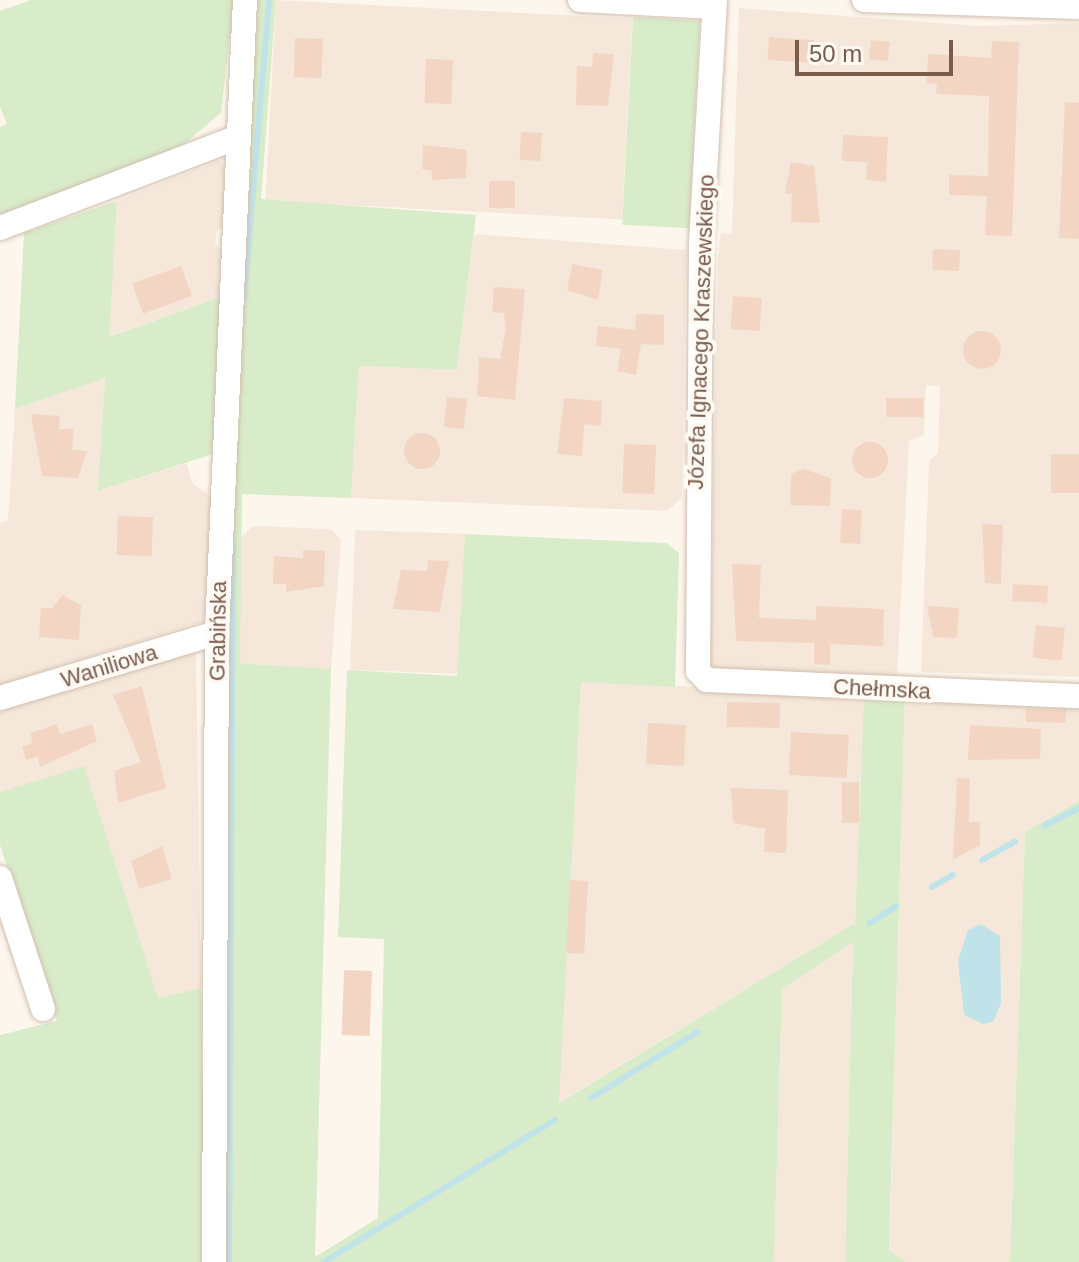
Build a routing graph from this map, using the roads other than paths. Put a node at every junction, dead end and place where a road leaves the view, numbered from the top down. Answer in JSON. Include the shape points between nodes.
{"nodes":[{"id":1,"x":245,"y":0,"type":"edge"},
{"id":2,"x":580,"y":0,"type":"edge"},
{"id":3,"x":864,"y":0,"type":"edge"},
{"id":4,"x":714,"y":4,"type":"edge"},
{"id":5,"x":1079,"y":7,"type":"edge"},
{"id":6,"x":238,"y":137,"type":"junction"},
{"id":7,"x":0,"y":228,"type":"edge"},
{"id":8,"x":217,"y":633,"type":"junction"},
{"id":9,"x":695,"y":664,"type":"joint"},
{"id":10,"x":1079,"y":696,"type":"edge"},
{"id":11,"x":0,"y":698,"type":"edge"},
{"id":12,"x":0,"y":878,"type":"edge"},
{"id":13,"x":43,"y":1009,"type":"dead end"},
{"id":14,"x":214,"y":1262,"type":"edge"}],
"edges":[{"from":1,"to":6,"type":"street","name":"Grabińska"},
{"from":2,"to":4,"type":"street"},
{"from":3,"to":5,"type":"street"},
{"from":4,"to":9,"type":"street","name":"Józefa Ignacego Kraszewskiego","via":[[701,243]]},
{"from":6,"to":7,"type":"street"},
{"from":6,"to":8,"type":"street","name":"Grabińska"},
{"from":8,"to":11,"type":"street","name":"Waniliowa"},
{"from":8,"to":14,"type":"street","name":"Grabińska"},
{"from":9,"to":10,"type":"street","name":"Chełmska","via":[[707,680]]},
{"from":12,"to":13,"type":"street"}]}
